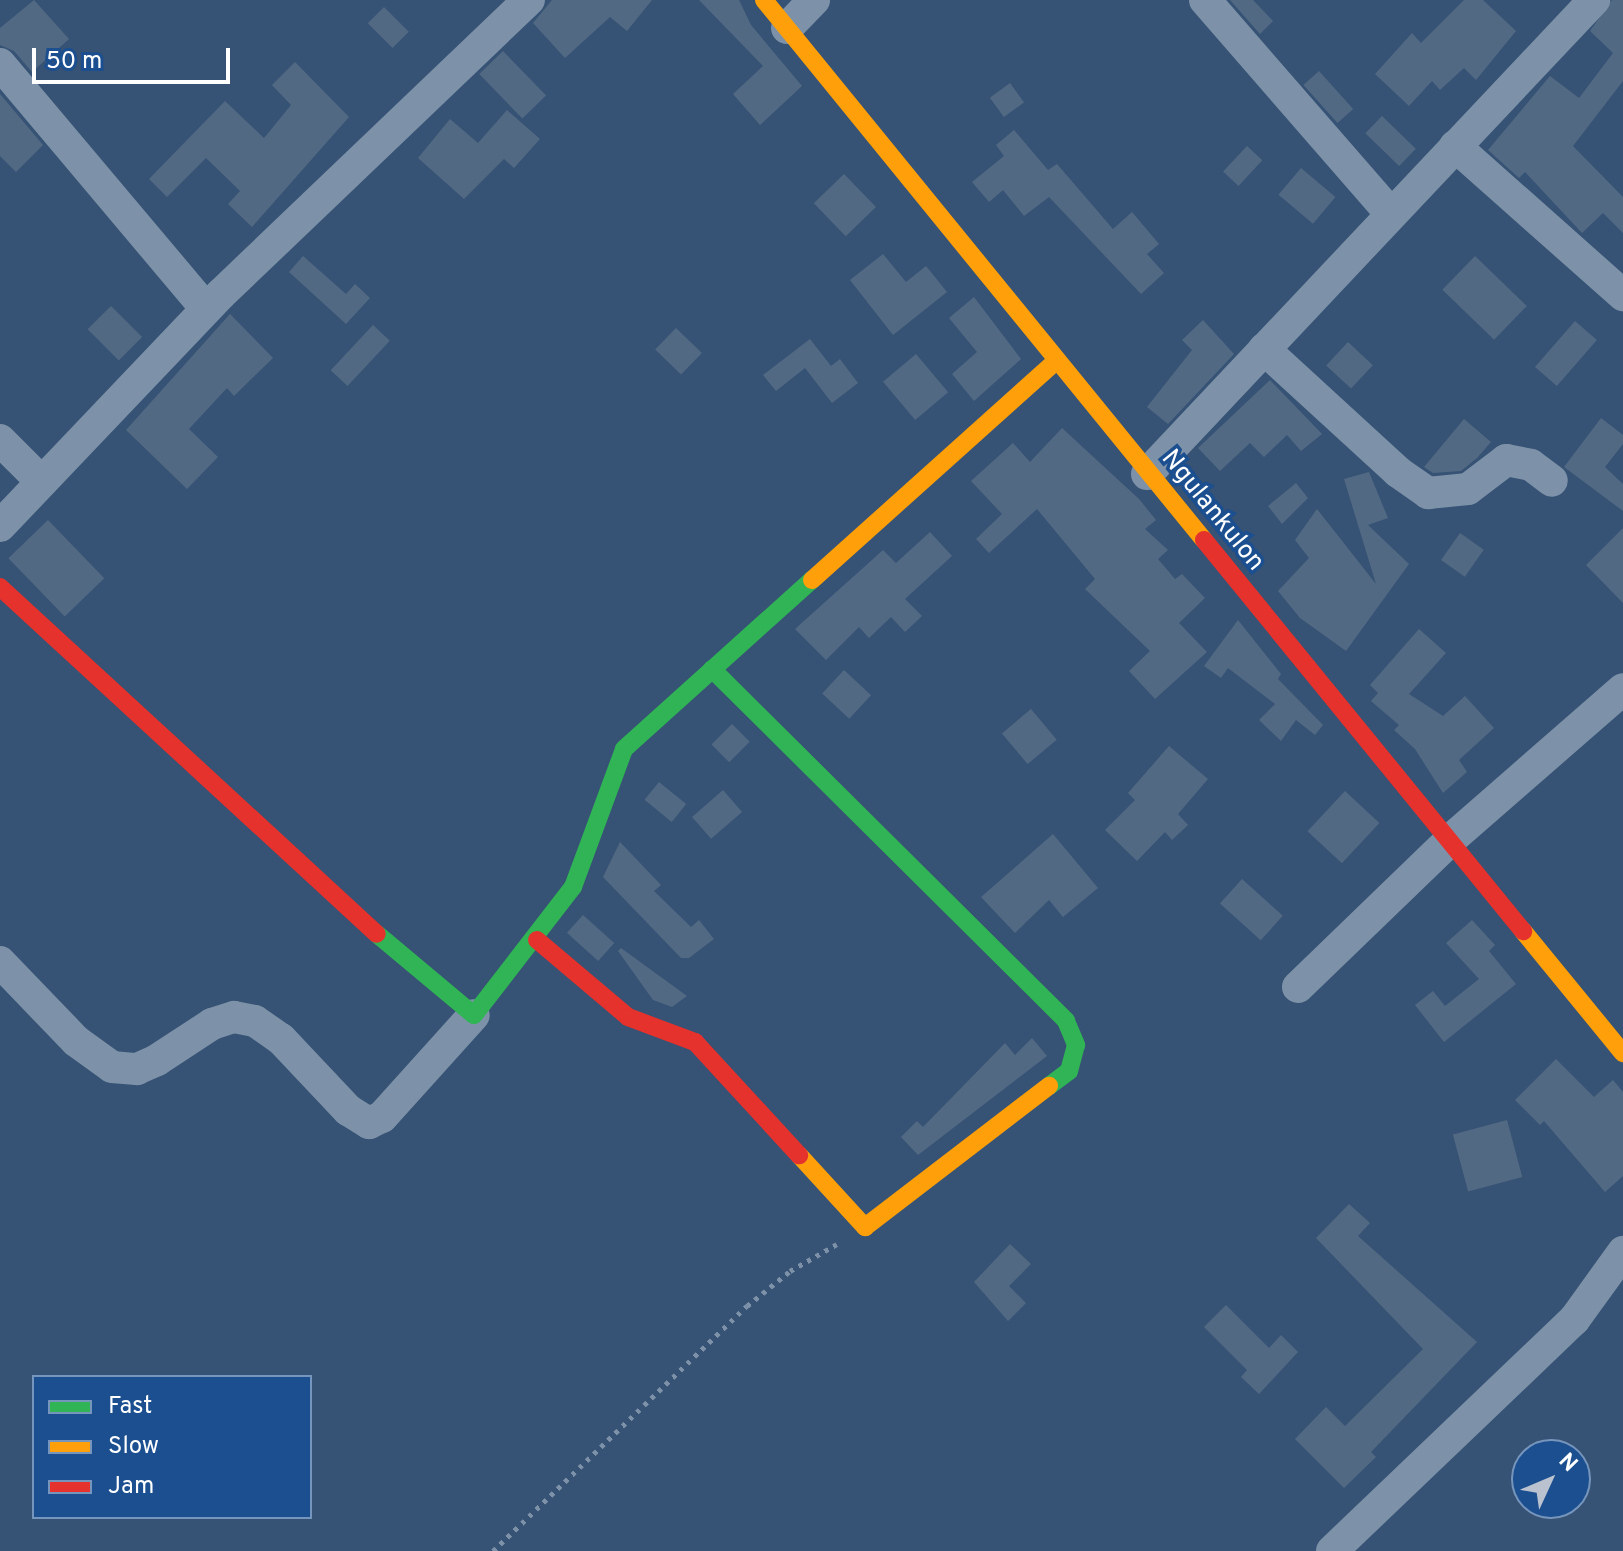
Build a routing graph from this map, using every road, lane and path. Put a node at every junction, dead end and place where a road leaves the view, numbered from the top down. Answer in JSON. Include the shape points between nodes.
{"nodes":[{"id":1,"x":529,"y":0,"type":"edge"},
{"id":2,"x":764,"y":0,"type":"edge"},
{"id":3,"x":814,"y":0,"type":"edge"},
{"id":4,"x":1205,"y":0,"type":"edge"},
{"id":5,"x":1594,"y":0,"type":"edge"},
{"id":6,"x":787,"y":28,"type":"junction"},
{"id":7,"x":0,"y":64,"type":"edge"},
{"id":8,"x":1455,"y":146,"type":"junction"},
{"id":9,"x":1391,"y":214,"type":"junction"},
{"id":10,"x":1623,"y":295,"type":"edge"},
{"id":11,"x":206,"y":309,"type":"junction"},
{"id":12,"x":1264,"y":349,"type":"junction"},
{"id":13,"x":1055,"y":362,"type":"junction"},
{"id":14,"x":0,"y":440,"type":"edge"},
{"id":15,"x":1147,"y":474,"type":"junction"},
{"id":16,"x":1552,"y":481,"type":"dead end"},
{"id":17,"x":42,"y":482,"type":"junction"},
{"id":18,"x":0,"y":526,"type":"edge"},
{"id":19,"x":0,"y":587,"type":"edge"},
{"id":20,"x":712,"y":669,"type":"junction"},
{"id":21,"x":1623,"y":689,"type":"edge"},
{"id":22,"x":1449,"y":841,"type":"junction"},
{"id":23,"x":537,"y":940,"type":"junction"},
{"id":24,"x":0,"y":962,"type":"edge"},
{"id":25,"x":1298,"y":987,"type":"dead end"},
{"id":26,"x":474,"y":1015,"type":"junction"},
{"id":27,"x":1623,"y":1053,"type":"edge"},
{"id":28,"x":865,"y":1227,"type":"junction"},
{"id":29,"x":1623,"y":1252,"type":"edge"},
{"id":30,"x":493,"y":1551,"type":"edge"},
{"id":31,"x":1332,"y":1551,"type":"edge"}],
"edges":[{"from":1,"to":11,"type":"street"},
{"from":2,"to":6,"type":"street","name":"Ngulankulon"},
{"from":3,"to":6,"type":"street"},
{"from":4,"to":9,"type":"street"},
{"from":5,"to":8,"type":"street"},
{"from":6,"to":13,"type":"street","name":"Ngulankulon"},
{"from":7,"to":11,"type":"street"},
{"from":8,"to":9,"type":"street"},
{"from":8,"to":10,"type":"street"},
{"from":9,"to":12,"type":"street"},
{"from":11,"to":17,"type":"street"},
{"from":12,"to":15,"type":"street"},
{"from":12,"to":16,"type":"street","via":[[1398,472],[1428,493],[1468,489],[1506,460],[1531,465]]},
{"from":13,"to":15,"type":"street","name":"Ngulankulon"},
{"from":13,"to":20,"type":"street"},
{"from":14,"to":17,"type":"street"},
{"from":15,"to":22,"type":"street","name":"Ngulankulon"},
{"from":17,"to":18,"type":"street"},
{"from":19,"to":26,"type":"street","via":[[341,904]]},
{"from":20,"to":23,"type":"street","via":[[624,749],[573,887]]},
{"from":20,"to":28,"type":"street","via":[[1066,1021],[1076,1045],[1069,1071]]},
{"from":21,"to":22,"type":"street"},
{"from":22,"to":25,"type":"street"},
{"from":22,"to":27,"type":"street","name":"Ngulankulon"},
{"from":23,"to":26,"type":"street"},
{"from":23,"to":28,"type":"street","via":[[628,1017],[695,1042]]},
{"from":24,"to":26,"type":"street","via":[[76,1041],[112,1067],[137,1069],[212,1024],[234,1017],[255,1021],[281,1039],[348,1110],[369,1123],[391,1109]]},
{"from":28,"to":30,"type":"path","via":[[790,1271],[747,1306]]},
{"from":29,"to":31,"type":"street","via":[[1574,1320]]}]}
